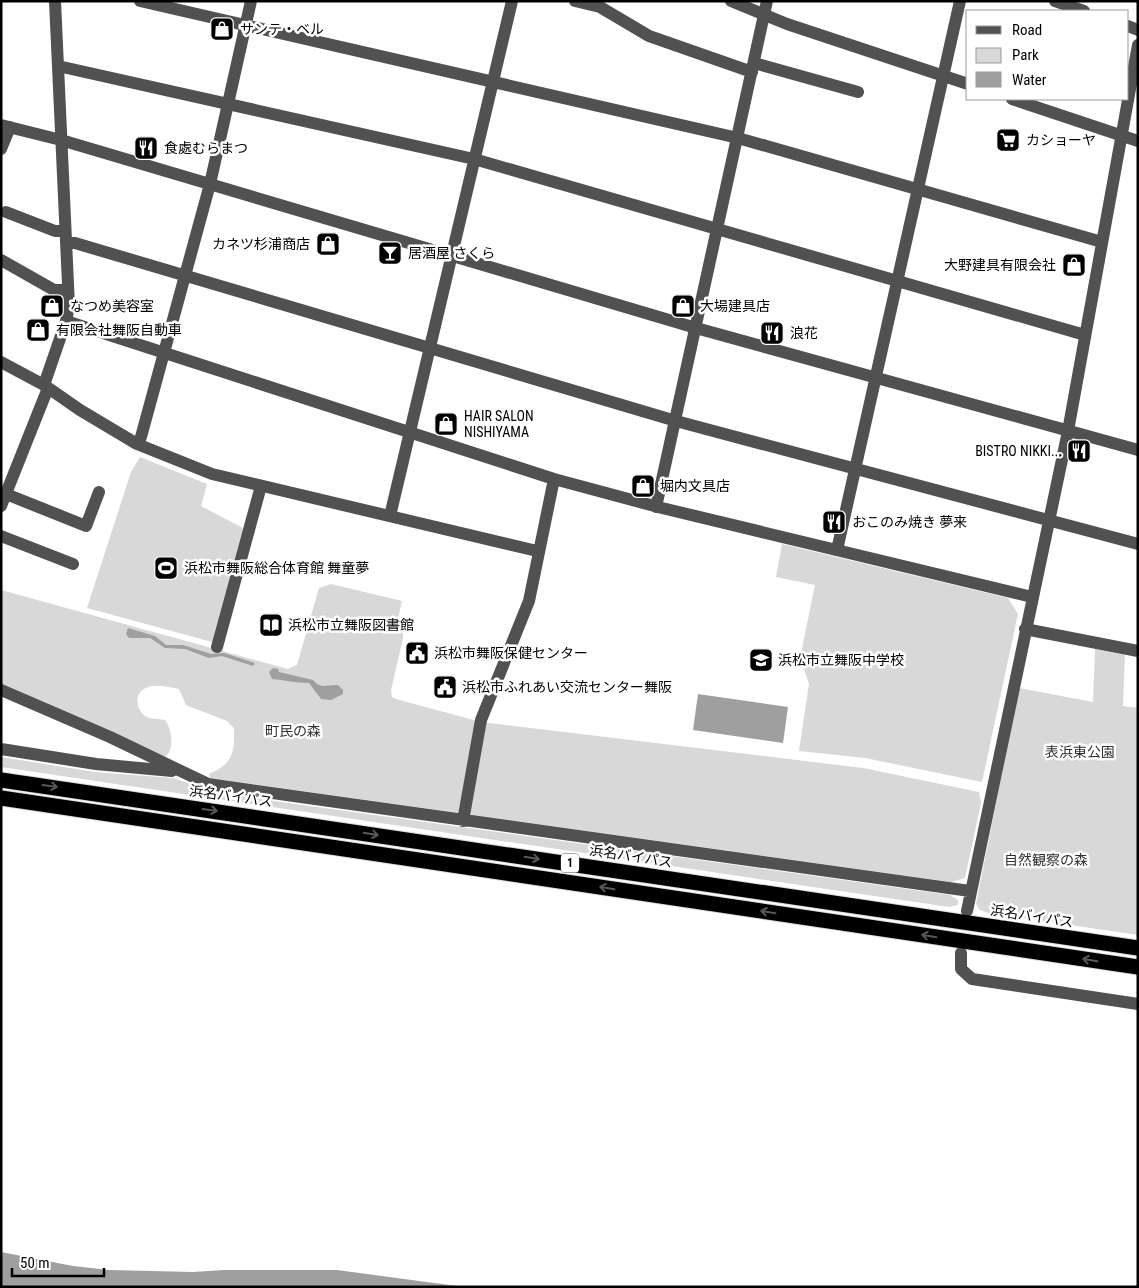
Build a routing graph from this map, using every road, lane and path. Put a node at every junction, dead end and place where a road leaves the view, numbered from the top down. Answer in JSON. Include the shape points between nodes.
{"nodes":[{"id":1,"x":55,"y":1,"type":"edge"},
{"id":2,"x":140,"y":1,"type":"edge"},
{"id":3,"x":251,"y":1,"type":"edge"},
{"id":4,"x":512,"y":1,"type":"edge"},
{"id":5,"x":575,"y":1,"type":"edge"},
{"id":6,"x":731,"y":1,"type":"edge"},
{"id":7,"x":767,"y":1,"type":"edge"},
{"id":8,"x":960,"y":1,"type":"edge"},
{"id":9,"x":1055,"y":1,"type":"edge"},
{"id":10,"x":602,"y":4,"type":"edge"},
{"id":11,"x":1081,"y":10,"type":"edge"},
{"id":12,"x":764,"y":15,"type":"junction"},
{"id":13,"x":245,"y":25,"type":"junction"},
{"id":14,"x":1138,"y":45,"type":"edge"},
{"id":15,"x":58,"y":66,"type":"junction"},
{"id":16,"x":753,"y":67,"type":"junction"},
{"id":17,"x":943,"y":76,"type":"junction"},
{"id":18,"x":492,"y":82,"type":"junction"},
{"id":19,"x":966,"y":83,"type":"edge"},
{"id":20,"x":858,"y":92,"type":"dead end"},
{"id":21,"x":1129,"y":93,"type":"edge"},
{"id":22,"x":1015,"y":100,"type":"edge"},
{"id":23,"x":1128,"y":100,"type":"edge"},
{"id":24,"x":228,"y":103,"type":"junction"},
{"id":25,"x":6,"y":126,"type":"edge"},
{"id":26,"x":1121,"y":136,"type":"junction"},
{"id":27,"x":738,"y":138,"type":"junction"},
{"id":28,"x":61,"y":140,"type":"junction"},
{"id":29,"x":1138,"y":141,"type":"edge"},
{"id":30,"x":1,"y":149,"type":"edge"},
{"id":31,"x":474,"y":159,"type":"junction"},
{"id":32,"x":210,"y":184,"type":"junction"},
{"id":33,"x":918,"y":190,"type":"junction"},
{"id":34,"x":6,"y":212,"type":"dead end"},
{"id":35,"x":718,"y":229,"type":"junction"},
{"id":36,"x":66,"y":237,"type":"junction"},
{"id":37,"x":1102,"y":242,"type":"junction"},
{"id":38,"x":451,"y":255,"type":"junction"},
{"id":39,"x":1,"y":260,"type":"edge"},
{"id":40,"x":185,"y":276,"type":"junction"},
{"id":41,"x":897,"y":281,"type":"junction"},
{"id":42,"x":68,"y":290,"type":"junction"},
{"id":43,"x":66,"y":321,"type":"junction"},
{"id":44,"x":696,"y":328,"type":"junction"},
{"id":45,"x":1086,"y":335,"type":"junction"},
{"id":46,"x":429,"y":348,"type":"junction"},
{"id":47,"x":164,"y":353,"type":"junction"},
{"id":48,"x":1,"y":362,"type":"edge"},
{"id":49,"x":876,"y":377,"type":"junction"},
{"id":50,"x":46,"y":387,"type":"junction"},
{"id":51,"x":676,"y":421,"type":"junction"},
{"id":52,"x":1068,"y":431,"type":"junction"},
{"id":53,"x":410,"y":432,"type":"junction"},
{"id":54,"x":137,"y":444,"type":"junction"},
{"id":55,"x":1138,"y":450,"type":"edge"},
{"id":56,"x":855,"y":468,"type":"junction"},
{"id":57,"x":7,"y":476,"type":"edge"},
{"id":58,"x":554,"y":479,"type":"junction"},
{"id":59,"x":262,"y":486,"type":"junction"},
{"id":60,"x":100,"y":492,"type":"dead end"},
{"id":61,"x":4,"y":500,"type":"edge"},
{"id":62,"x":656,"y":506,"type":"junction"},
{"id":63,"x":390,"y":516,"type":"junction"},
{"id":64,"x":1049,"y":520,"type":"junction"},
{"id":65,"x":1,"y":536,"type":"edge"},
{"id":66,"x":1138,"y":544,"type":"edge"},
{"id":67,"x":837,"y":550,"type":"junction"},
{"id":68,"x":538,"y":551,"type":"junction"},
{"id":69,"x":73,"y":564,"type":"dead end"},
{"id":70,"x":1032,"y":597,"type":"junction"},
{"id":71,"x":1025,"y":629,"type":"junction"},
{"id":72,"x":217,"y":647,"type":"dead end"},
{"id":73,"x":1138,"y":651,"type":"edge"},
{"id":74,"x":1,"y":690,"type":"edge"},
{"id":75,"x":1,"y":750,"type":"edge"},
{"id":76,"x":180,"y":771,"type":"junction"},
{"id":77,"x":1,"y":780,"type":"edge"},
{"id":78,"x":1,"y":798,"type":"edge"},
{"id":79,"x":462,"y":821,"type":"junction"},
{"id":80,"x":970,"y":891,"type":"junction"},
{"id":81,"x":967,"y":910,"type":"dead end"},
{"id":82,"x":1138,"y":948,"type":"edge"},
{"id":83,"x":961,"y":953,"type":"dead end"},
{"id":84,"x":1138,"y":967,"type":"edge"},
{"id":85,"x":1138,"y":1004,"type":"edge"}],
"edges":[{"from":1,"to":15,"type":"street"},
{"from":2,"to":13,"type":"street"},
{"from":3,"to":13,"type":"street"},
{"from":4,"to":18,"type":"street"},
{"from":5,"to":10,"type":"street"},
{"from":6,"to":12,"type":"street"},
{"from":7,"to":12,"type":"street"},
{"from":8,"to":17,"type":"street"},
{"from":9,"to":11,"type":"street"},
{"from":10,"to":16,"type":"street","via":[[649,36]]},
{"from":12,"to":16,"type":"street"},
{"from":12,"to":17,"type":"street"},
{"from":13,"to":18,"type":"street"},
{"from":13,"to":24,"type":"street"},
{"from":14,"to":21,"type":"street"},
{"from":15,"to":24,"type":"street"},
{"from":15,"to":28,"type":"street"},
{"from":16,"to":20,"type":"street"},
{"from":16,"to":27,"type":"street"},
{"from":17,"to":19,"type":"street"},
{"from":17,"to":33,"type":"street"},
{"from":18,"to":27,"type":"street"},
{"from":18,"to":31,"type":"street"},
{"from":22,"to":26,"type":"street"},
{"from":23,"to":26,"type":"street"},
{"from":24,"to":31,"type":"street"},
{"from":24,"to":32,"type":"street"},
{"from":25,"to":28,"type":"street"},
{"from":25,"to":30,"type":"street"},
{"from":26,"to":29,"type":"street"},
{"from":26,"to":37,"type":"street"},
{"from":27,"to":33,"type":"street"},
{"from":27,"to":35,"type":"street"},
{"from":28,"to":32,"type":"street"},
{"from":28,"to":36,"type":"street"},
{"from":31,"to":35,"type":"street"},
{"from":31,"to":38,"type":"street"},
{"from":32,"to":38,"type":"street"},
{"from":32,"to":40,"type":"street"},
{"from":33,"to":37,"type":"street"},
{"from":33,"to":41,"type":"street"},
{"from":34,"to":36,"type":"street"},
{"from":35,"to":41,"type":"street"},
{"from":35,"to":44,"type":"street"},
{"from":36,"to":40,"type":"street","via":[[75,243]]},
{"from":36,"to":42,"type":"street"},
{"from":37,"to":45,"type":"street"},
{"from":38,"to":44,"type":"street"},
{"from":38,"to":46,"type":"street"},
{"from":39,"to":42,"type":"street","via":[[54,290]]},
{"from":40,"to":46,"type":"street"},
{"from":40,"to":47,"type":"street"},
{"from":41,"to":45,"type":"street"},
{"from":41,"to":49,"type":"street"},
{"from":42,"to":43,"type":"street"},
{"from":43,"to":47,"type":"street"},
{"from":43,"to":50,"type":"street"},
{"from":44,"to":49,"type":"street"},
{"from":44,"to":51,"type":"street"},
{"from":45,"to":52,"type":"street"},
{"from":46,"to":51,"type":"street"},
{"from":46,"to":53,"type":"street"},
{"from":47,"to":53,"type":"street"},
{"from":47,"to":54,"type":"street"},
{"from":48,"to":50,"type":"street"},
{"from":49,"to":52,"type":"street"},
{"from":49,"to":56,"type":"street"},
{"from":50,"to":54,"type":"street"},
{"from":50,"to":57,"type":"street"},
{"from":51,"to":56,"type":"street"},
{"from":51,"to":62,"type":"street"},
{"from":52,"to":55,"type":"street"},
{"from":52,"to":64,"type":"street"},
{"from":53,"to":58,"type":"street"},
{"from":53,"to":63,"type":"street"},
{"from":54,"to":59,"type":"street","via":[[212,474]]},
{"from":56,"to":64,"type":"street"},
{"from":56,"to":67,"type":"street"},
{"from":57,"to":61,"type":"street"},
{"from":58,"to":62,"type":"street"},
{"from":58,"to":68,"type":"street"},
{"from":59,"to":63,"type":"street"},
{"from":59,"to":72,"type":"street"},
{"from":60,"to":61,"type":"street","via":[[86,526]]},
{"from":62,"to":67,"type":"street"},
{"from":63,"to":68,"type":"street"},
{"from":64,"to":66,"type":"street"},
{"from":64,"to":70,"type":"street"},
{"from":65,"to":69,"type":"street"},
{"from":67,"to":70,"type":"street"},
{"from":68,"to":79,"type":"street","via":[[529,601],[481,720]]},
{"from":70,"to":71,"type":"street"},
{"from":71,"to":73,"type":"street"},
{"from":71,"to":80,"type":"street"},
{"from":74,"to":76,"type":"street"},
{"from":75,"to":76,"type":"street","via":[[96,764]]},
{"from":76,"to":79,"type":"street","via":[[218,786]]},
{"from":77,"to":82,"type":"highway","name":"浜名バイパス","number":"1","one_way":true},
{"from":84,"to":78,"type":"highway","number":"1","one_way":true},
{"from":79,"to":80,"type":"street"},
{"from":80,"to":81,"type":"street"},
{"from":83,"to":85,"type":"street","via":[[961,968],[972,979]]}]}
